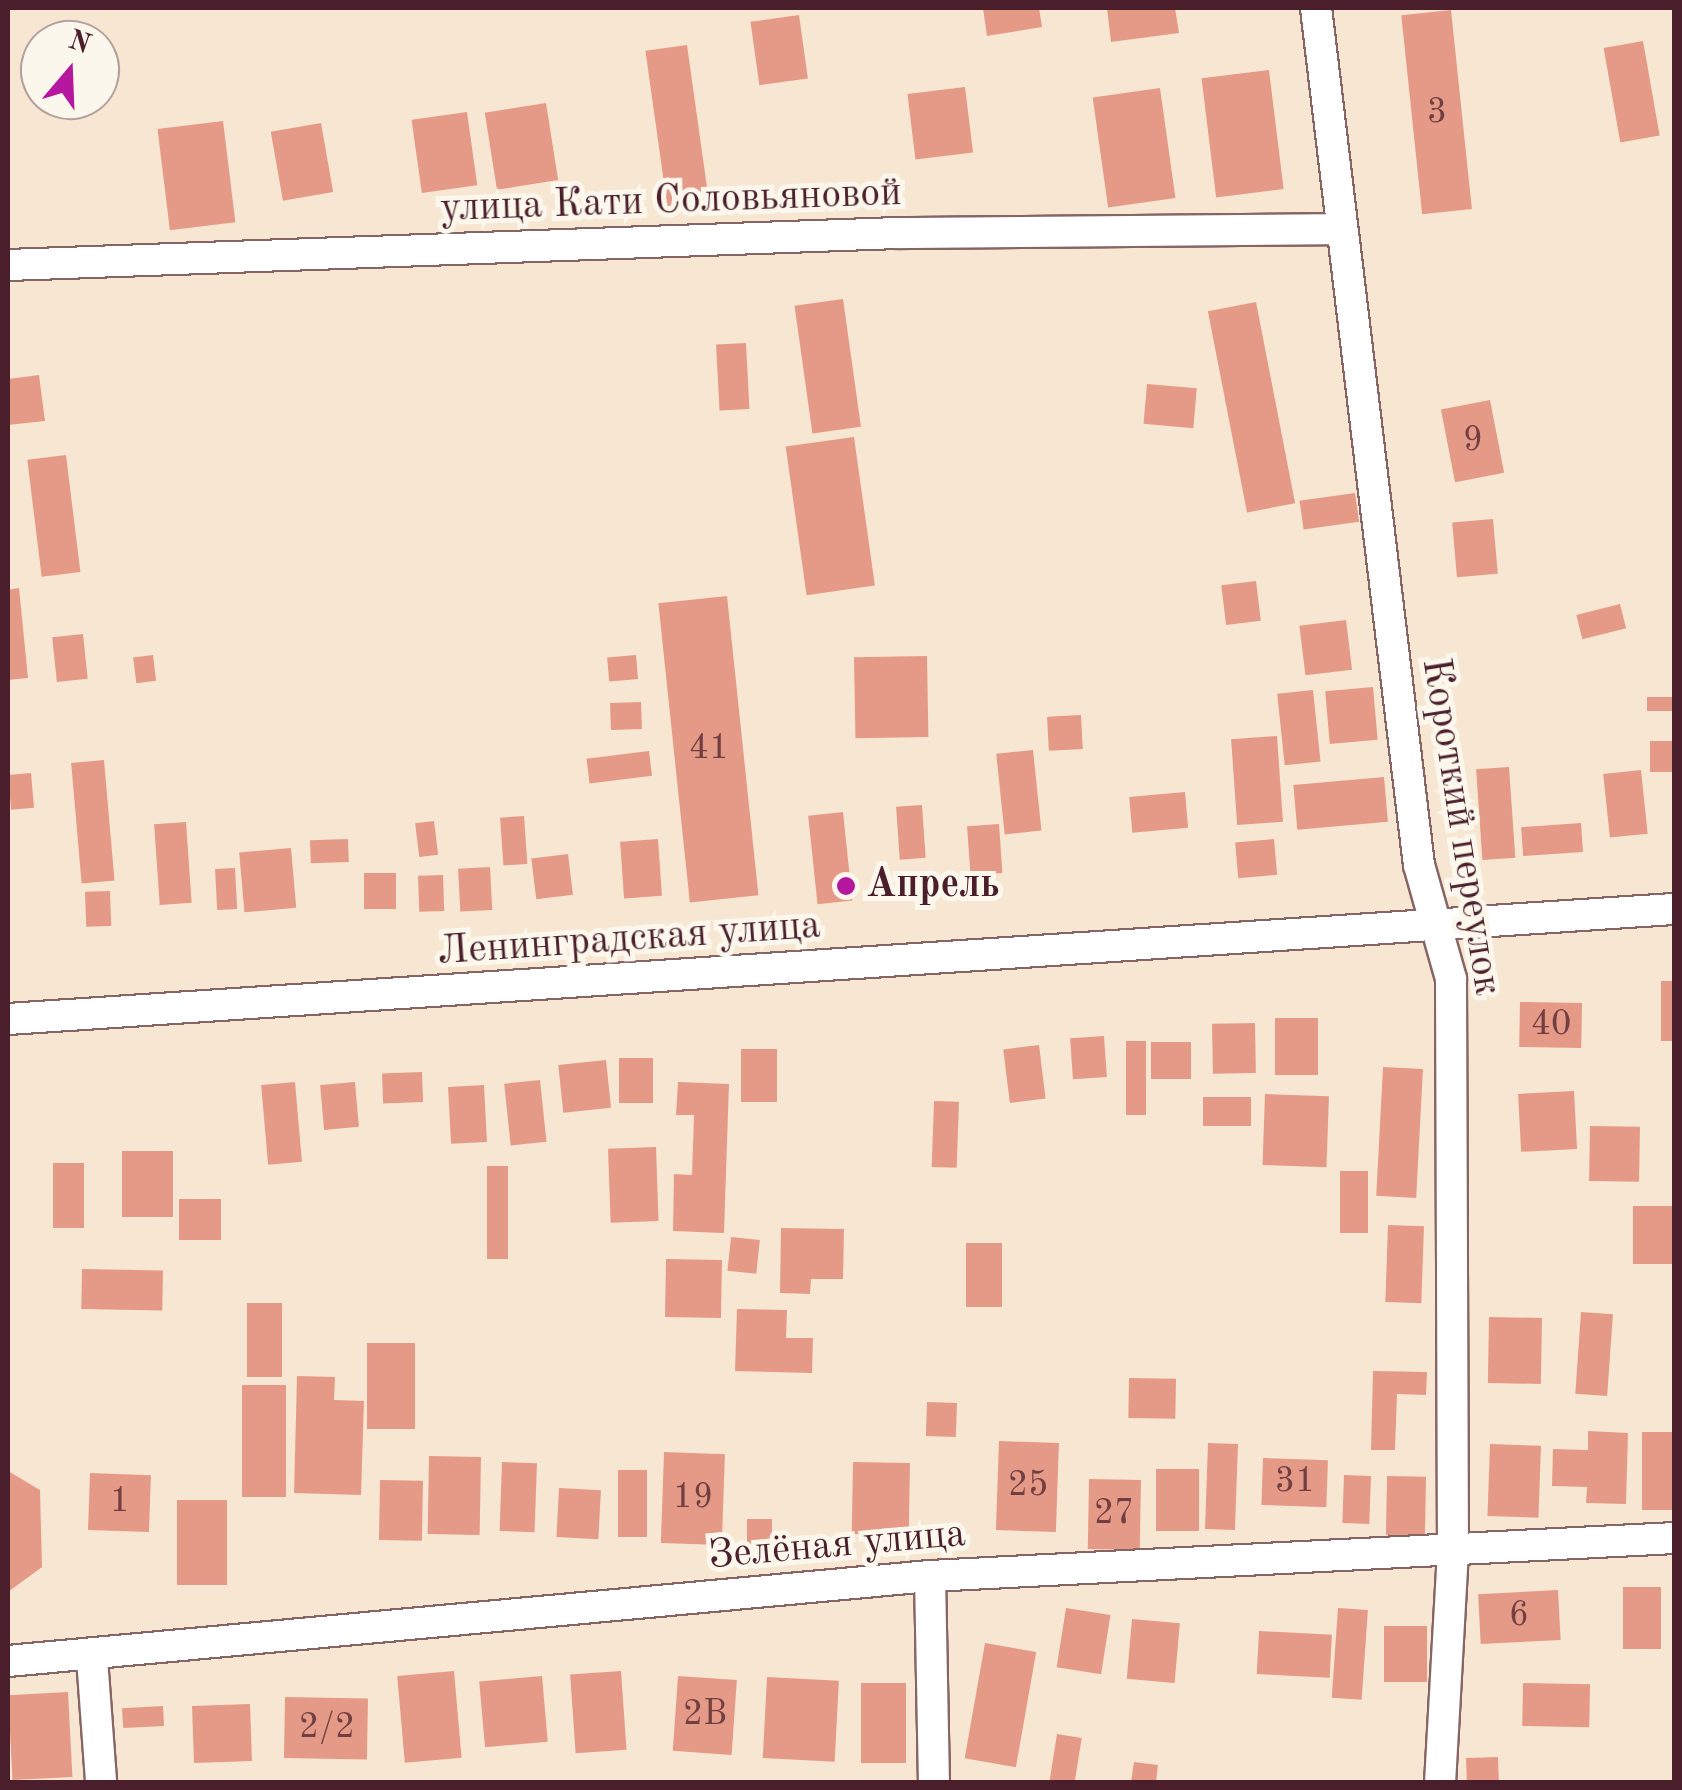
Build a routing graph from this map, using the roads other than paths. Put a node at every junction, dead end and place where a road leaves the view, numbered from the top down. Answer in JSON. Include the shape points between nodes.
{"nodes":[{"id":1,"x":1316,"y":8,"type":"edge"},
{"id":2,"x":1337,"y":229,"type":"junction"},
{"id":3,"x":8,"y":266,"type":"edge"},
{"id":4,"x":1674,"y":908,"type":"edge"},
{"id":5,"x":1438,"y":929,"type":"junction"},
{"id":6,"x":8,"y":1019,"type":"edge"},
{"id":7,"x":1674,"y":1538,"type":"edge"},
{"id":8,"x":1453,"y":1551,"type":"junction"},
{"id":9,"x":930,"y":1576,"type":"junction"},
{"id":10,"x":92,"y":1658,"type":"junction"},
{"id":11,"x":8,"y":1661,"type":"edge"},
{"id":12,"x":101,"y":1782,"type":"edge"},
{"id":13,"x":934,"y":1782,"type":"edge"},
{"id":14,"x":1440,"y":1782,"type":"edge"}],
"edges":[{"from":1,"to":2,"type":"street","name":"Короткий переулок"},
{"from":2,"to":3,"type":"street","name":"улица Кати Соловьяновой","via":[[899,232]]},
{"from":2,"to":5,"type":"street","name":"Короткий переулок","via":[[1419,866]]},
{"from":4,"to":5,"type":"street","name":"Ленинградская улица"},
{"from":5,"to":6,"type":"street","name":"Ленинградская улица"},
{"from":5,"to":8,"type":"street","name":"Короткий переулок","via":[[1451,979]]},
{"from":7,"to":8,"type":"street","name":"Зелёная улица"},
{"from":8,"to":9,"type":"street","name":"Зелёная улица"},
{"from":8,"to":14,"type":"street","name":"Короткий переулок"},
{"from":9,"to":10,"type":"street","name":"Зелёная улица"},
{"from":9,"to":13,"type":"street"},
{"from":10,"to":11,"type":"street","name":"Зелёная улица"},
{"from":10,"to":12,"type":"street"}]}
